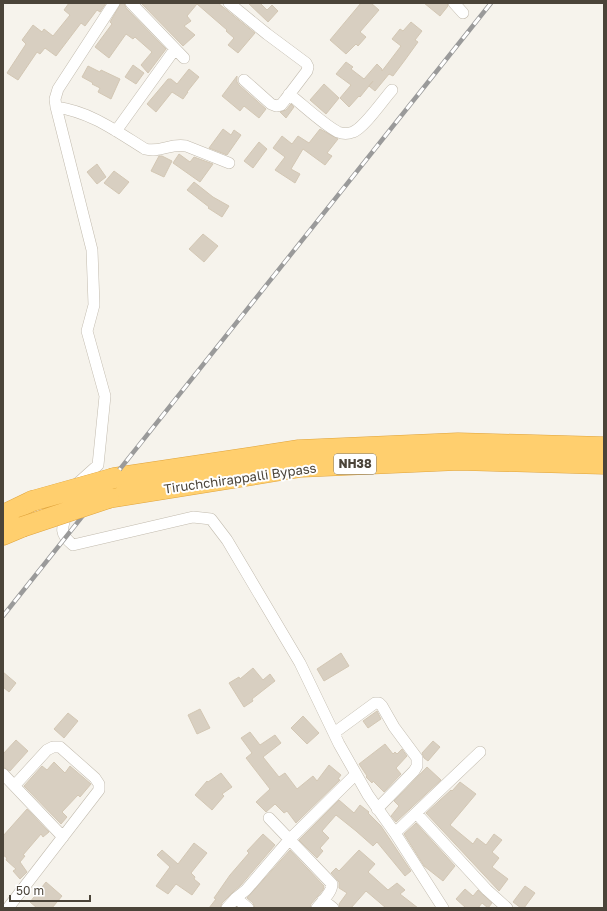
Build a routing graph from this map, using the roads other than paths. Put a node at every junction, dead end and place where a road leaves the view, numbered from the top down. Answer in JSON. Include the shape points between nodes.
{"nodes":[{"id":1,"x":114,"y":3,"type":"edge"},
{"id":2,"x":131,"y":3,"type":"edge"},
{"id":3,"x":229,"y":3,"type":"edge"},
{"id":4,"x":454,"y":3,"type":"edge"},
{"id":5,"x":463,"y":13,"type":"dead end"},
{"id":6,"x":175,"y":49,"type":"junction"},
{"id":7,"x":184,"y":58,"type":"dead end"},
{"id":8,"x":244,"y":80,"type":"dead end"},
{"id":9,"x":392,"y":90,"type":"dead end"},
{"id":10,"x":290,"y":94,"type":"junction"},
{"id":11,"x":56,"y":107,"type":"junction"},
{"id":12,"x":116,"y":131,"type":"junction"},
{"id":13,"x":229,"y":163,"type":"dead end"},
{"id":14,"x":604,"y":447,"type":"edge"},
{"id":15,"x":604,"y":464,"type":"edge"},
{"id":16,"x":3,"y":515,"type":"edge"},
{"id":17,"x":3,"y":535,"type":"edge"},
{"id":18,"x":334,"y":733,"type":"junction"},
{"id":19,"x":480,"y":752,"type":"dead end"},
{"id":20,"x":3,"y":774,"type":"edge"},
{"id":21,"x":356,"y":774,"type":"junction"},
{"id":22,"x":14,"y":785,"type":"junction"},
{"id":23,"x":377,"y":809,"type":"junction"},
{"id":24,"x":416,"y":813,"type":"junction"},
{"id":25,"x":269,"y":818,"type":"dead end"},
{"id":26,"x":395,"y":833,"type":"junction"},
{"id":27,"x":63,"y":837,"type":"junction"},
{"id":28,"x":289,"y":840,"type":"junction"},
{"id":29,"x":236,"y":898,"type":"junction"},
{"id":30,"x":3,"y":904,"type":"edge"},
{"id":31,"x":320,"y":904,"type":"edge"},
{"id":32,"x":7,"y":908,"type":"edge"},
{"id":33,"x":227,"y":908,"type":"edge"},
{"id":34,"x":248,"y":908,"type":"edge"},
{"id":35,"x":333,"y":908,"type":"edge"},
{"id":36,"x":444,"y":908,"type":"edge"},
{"id":37,"x":507,"y":908,"type":"edge"}],
"edges":[{"from":1,"to":11,"type":"street","via":[[58,89]]},
{"from":2,"to":6,"type":"street"},
{"from":3,"to":10,"type":"street","via":[[306,63],[307,71]]},
{"from":4,"to":5,"type":"street"},
{"from":6,"to":7,"type":"street"},
{"from":6,"to":12,"type":"street"},
{"from":8,"to":10,"type":"street","via":[[276,106],[281,105]]},
{"from":9,"to":10,"type":"street","via":[[362,125],[354,132],[346,134],[338,132]]},
{"from":11,"to":12,"type":"street","via":[[86,114]]},
{"from":11,"to":18,"type":"street","via":[[92,250],[94,305],[87,331],[105,396],[98,465],[78,483],[62,527],[65,539],[73,545],[193,517],[210,519],[227,540],[300,663]]},
{"from":12,"to":13,"type":"street","via":[[152,151],[171,146],[186,146]]},
{"from":14,"to":16,"type":"highway","name":"Tiruchchirappalli Bypass","number":"NH38","bridge":true,"via":[[458,443],[299,450],[114,478],[32,501]]},
{"from":15,"to":17,"type":"highway","name":"Tiruchchirappalli Bypass","number":"NH38","bridge":true,"via":[[459,460],[301,467],[109,498]]},
{"from":18,"to":21,"type":"street"},
{"from":18,"to":23,"type":"street","via":[[375,703],[379,703],[417,758],[414,771]]},
{"from":19,"to":24,"type":"street"},
{"from":20,"to":22,"type":"street"},
{"from":21,"to":23,"type":"street"},
{"from":21,"to":28,"type":"street"},
{"from":22,"to":27,"type":"street"},
{"from":22,"to":27,"type":"street","via":[[47,750],[53,747],[60,748],[95,778],[99,790]]},
{"from":23,"to":26,"type":"street"},
{"from":24,"to":26,"type":"street"},
{"from":24,"to":37,"type":"street"},
{"from":25,"to":28,"type":"street"},
{"from":26,"to":36,"type":"street"},
{"from":27,"to":32,"type":"street"},
{"from":28,"to":29,"type":"street"},
{"from":28,"to":31,"type":"street","via":[[332,884],[330,892]]},
{"from":29,"to":33,"type":"street"},
{"from":29,"to":34,"type":"street"},
{"from":30,"to":32,"type":"street"},
{"from":31,"to":35,"type":"street"}]}
